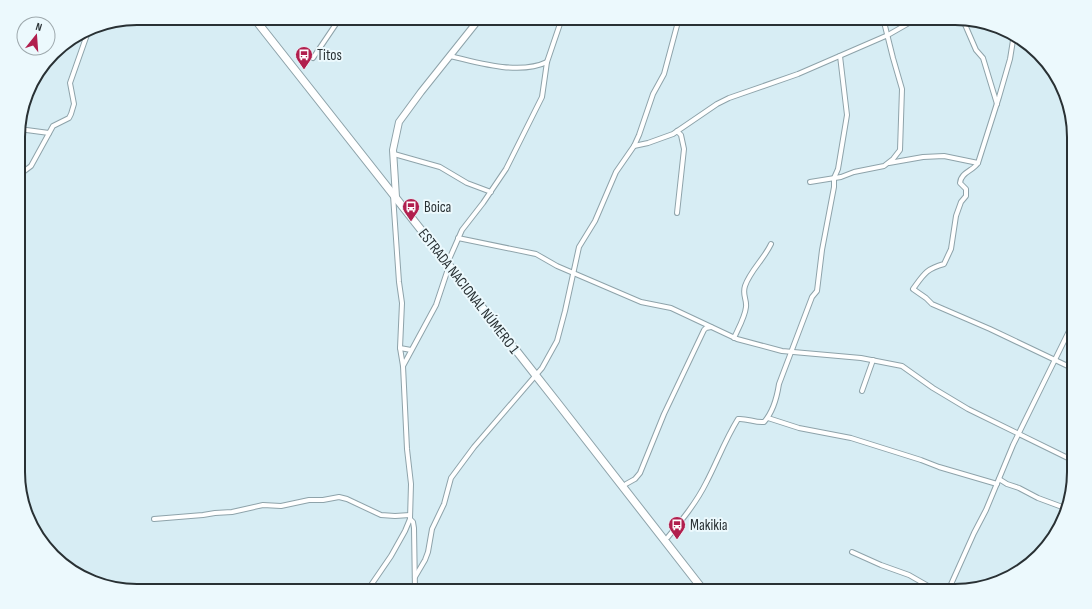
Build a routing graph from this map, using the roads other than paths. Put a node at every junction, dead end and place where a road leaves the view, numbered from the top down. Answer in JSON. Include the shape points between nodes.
{"nodes":[{"id":1,"x":260,"y":25,"type":"edge"},
{"id":2,"x":335,"y":25,"type":"edge"},
{"id":3,"x":474,"y":25,"type":"edge"},
{"id":4,"x":560,"y":25,"type":"edge"},
{"id":5,"x":678,"y":25,"type":"edge"},
{"id":6,"x":885,"y":25,"type":"edge"},
{"id":7,"x":906,"y":25,"type":"edge"},
{"id":8,"x":965,"y":26,"type":"edge"},
{"id":9,"x":888,"y":35,"type":"junction"},
{"id":10,"x":86,"y":38,"type":"edge"},
{"id":11,"x":1013,"y":41,"type":"edge"},
{"id":12,"x":450,"y":56,"type":"junction"},
{"id":13,"x":840,"y":56,"type":"junction"},
{"id":14,"x":313,"y":58,"type":"dead end"},
{"id":15,"x":547,"y":62,"type":"junction"},
{"id":16,"x":997,"y":104,"type":"junction"},
{"id":17,"x":25,"y":130,"type":"edge"},
{"id":18,"x":678,"y":131,"type":"junction"},
{"id":19,"x":49,"y":133,"type":"junction"},
{"id":20,"x":634,"y":146,"type":"junction"},
{"id":21,"x":394,"y":154,"type":"junction"},
{"id":22,"x":889,"y":163,"type":"junction"},
{"id":23,"x":978,"y":163,"type":"junction"},
{"id":24,"x":25,"y":170,"type":"edge"},
{"id":25,"x":834,"y":178,"type":"junction"},
{"id":26,"x":810,"y":182,"type":"dead end"},
{"id":27,"x":491,"y":192,"type":"junction"},
{"id":28,"x":394,"y":195,"type":"junction"},
{"id":29,"x":677,"y":213,"type":"dead end"},
{"id":30,"x":458,"y":238,"type":"junction"},
{"id":31,"x":771,"y":244,"type":"dead end"},
{"id":32,"x":448,"y":265,"type":"junction"},
{"id":33,"x":573,"y":272,"type":"junction"},
{"id":34,"x":712,"y":327,"type":"junction"},
{"id":35,"x":1067,"y":335,"type":"edge"},
{"id":36,"x":734,"y":338,"type":"junction"},
{"id":37,"x":400,"y":348,"type":"junction"},
{"id":38,"x":411,"y":350,"type":"junction"},
{"id":39,"x":791,"y":352,"type":"junction"},
{"id":40,"x":873,"y":360,"type":"junction"},
{"id":41,"x":1054,"y":360,"type":"junction"},
{"id":42,"x":403,"y":366,"type":"junction"},
{"id":43,"x":1067,"y":366,"type":"edge"},
{"id":44,"x":535,"y":376,"type":"junction"},
{"id":45,"x":862,"y":391,"type":"dead end"},
{"id":46,"x":768,"y":418,"type":"junction"},
{"id":47,"x":1018,"y":434,"type":"junction"},
{"id":48,"x":1067,"y":458,"type":"edge"},
{"id":49,"x":999,"y":479,"type":"junction"},
{"id":50,"x":626,"y":484,"type":"dead end"},
{"id":51,"x":997,"y":484,"type":"junction"},
{"id":52,"x":1061,"y":507,"type":"edge"},
{"id":53,"x":410,"y":517,"type":"junction"},
{"id":54,"x":154,"y":519,"type":"dead end"},
{"id":55,"x":668,"y":537,"type":"dead end"},
{"id":56,"x":852,"y":552,"type":"dead end"},
{"id":57,"x":415,"y":577,"type":"junction"},
{"id":58,"x":372,"y":584,"type":"edge"},
{"id":59,"x":415,"y":584,"type":"edge"},
{"id":60,"x":699,"y":584,"type":"edge"},
{"id":61,"x":925,"y":584,"type":"edge"},
{"id":62,"x":951,"y":584,"type":"edge"}],
"edges":[{"from":1,"to":28,"type":"highway","name":"ESTRADA NACIONAL NÚMERO 1"},
{"from":2,"to":14,"type":"street"},
{"from":3,"to":12,"type":"street"},
{"from":4,"to":15,"type":"street"},
{"from":5,"to":20,"type":"street","via":[[664,74],[653,94]]},
{"from":6,"to":9,"type":"street"},
{"from":7,"to":9,"type":"street"},
{"from":8,"to":16,"type":"street","via":[[976,50],[983,58]]},
{"from":9,"to":13,"type":"street"},
{"from":9,"to":22,"type":"street","via":[[902,89],[900,146],[898,153]]},
{"from":10,"to":19,"type":"street","via":[[70,83],[74,104],[71,114],[69,118],[55,124]]},
{"from":11,"to":16,"type":"street"},
{"from":12,"to":15,"type":"street","via":[[514,67],[534,67]]},
{"from":12,"to":21,"type":"street","via":[[403,116],[394,144]]},
{"from":13,"to":18,"type":"street","via":[[729,98]]},
{"from":13,"to":25,"type":"street","via":[[847,115],[838,169]]},
{"from":15,"to":27,"type":"street","via":[[542,97]]},
{"from":16,"to":23,"type":"street"},
{"from":17,"to":19,"type":"street"},
{"from":18,"to":20,"type":"street"},
{"from":18,"to":29,"type":"street","via":[[684,149]]},
{"from":19,"to":24,"type":"street","via":[[31,166]]},
{"from":20,"to":33,"type":"street","via":[[616,172],[595,221],[579,248]]},
{"from":21,"to":27,"type":"street","via":[[440,167],[467,183]]},
{"from":21,"to":28,"type":"street"},
{"from":22,"to":23,"type":"street","via":[[944,156]]},
{"from":22,"to":25,"type":"street"},
{"from":23,"to":41,"type":"street","via":[[961,178],[960,183],[966,189],[966,196],[956,216],[950,249],[944,264],[926,271],[913,290],[932,304]]},
{"from":25,"to":26,"type":"street"},
{"from":25,"to":39,"type":"street","via":[[817,291],[812,297]]},
{"from":27,"to":30,"type":"street"},
{"from":28,"to":32,"type":"highway","name":"ESTRADA NACIONAL NÚMERO 1"},
{"from":28,"to":37,"type":"street","via":[[402,303]]},
{"from":30,"to":32,"type":"street"},
{"from":30,"to":33,"type":"street","via":[[536,254]]},
{"from":31,"to":36,"type":"street","via":[[746,284],[743,294],[746,309]]},
{"from":32,"to":38,"type":"street","via":[[436,305]]},
{"from":32,"to":44,"type":"highway","name":"ESTRADA NACIONAL NÚMERO 1"},
{"from":33,"to":34,"type":"street","via":[[641,302],[671,308]]},
{"from":33,"to":44,"type":"street","via":[[559,334],[548,359]]},
{"from":34,"to":36,"type":"street"},
{"from":34,"to":50,"type":"street","via":[[704,330],[693,350],[640,473],[636,479]]},
{"from":35,"to":41,"type":"street"},
{"from":36,"to":39,"type":"street"},
{"from":37,"to":38,"type":"street"},
{"from":37,"to":42,"type":"street"},
{"from":38,"to":42,"type":"street"},
{"from":39,"to":40,"type":"street"},
{"from":39,"to":46,"type":"street"},
{"from":40,"to":45,"type":"street"},
{"from":40,"to":47,"type":"street","via":[[902,366],[968,409]]},
{"from":41,"to":43,"type":"street"},
{"from":41,"to":47,"type":"street"},
{"from":42,"to":53,"type":"street","via":[[411,484]]},
{"from":44,"to":57,"type":"street","via":[[451,478],[444,504],[432,529],[428,552]]},
{"from":44,"to":60,"type":"highway","name":"ESTRADA NACIONAL NÚMERO 1"},
{"from":46,"to":51,"type":"street","via":[[799,428],[851,438]]},
{"from":46,"to":55,"type":"street","via":[[764,422],[738,419],[694,505]]},
{"from":47,"to":48,"type":"street"},
{"from":47,"to":49,"type":"street"},
{"from":49,"to":51,"type":"street"},
{"from":49,"to":52,"type":"street"},
{"from":51,"to":62,"type":"street"},
{"from":53,"to":54,"type":"street","via":[[381,515],[338,497],[281,506],[263,505],[232,512]]},
{"from":53,"to":57,"type":"street","via":[[414,528]]},
{"from":53,"to":58,"type":"street","via":[[391,556]]},
{"from":56,"to":61,"type":"street"},
{"from":57,"to":59,"type":"street"}]}
